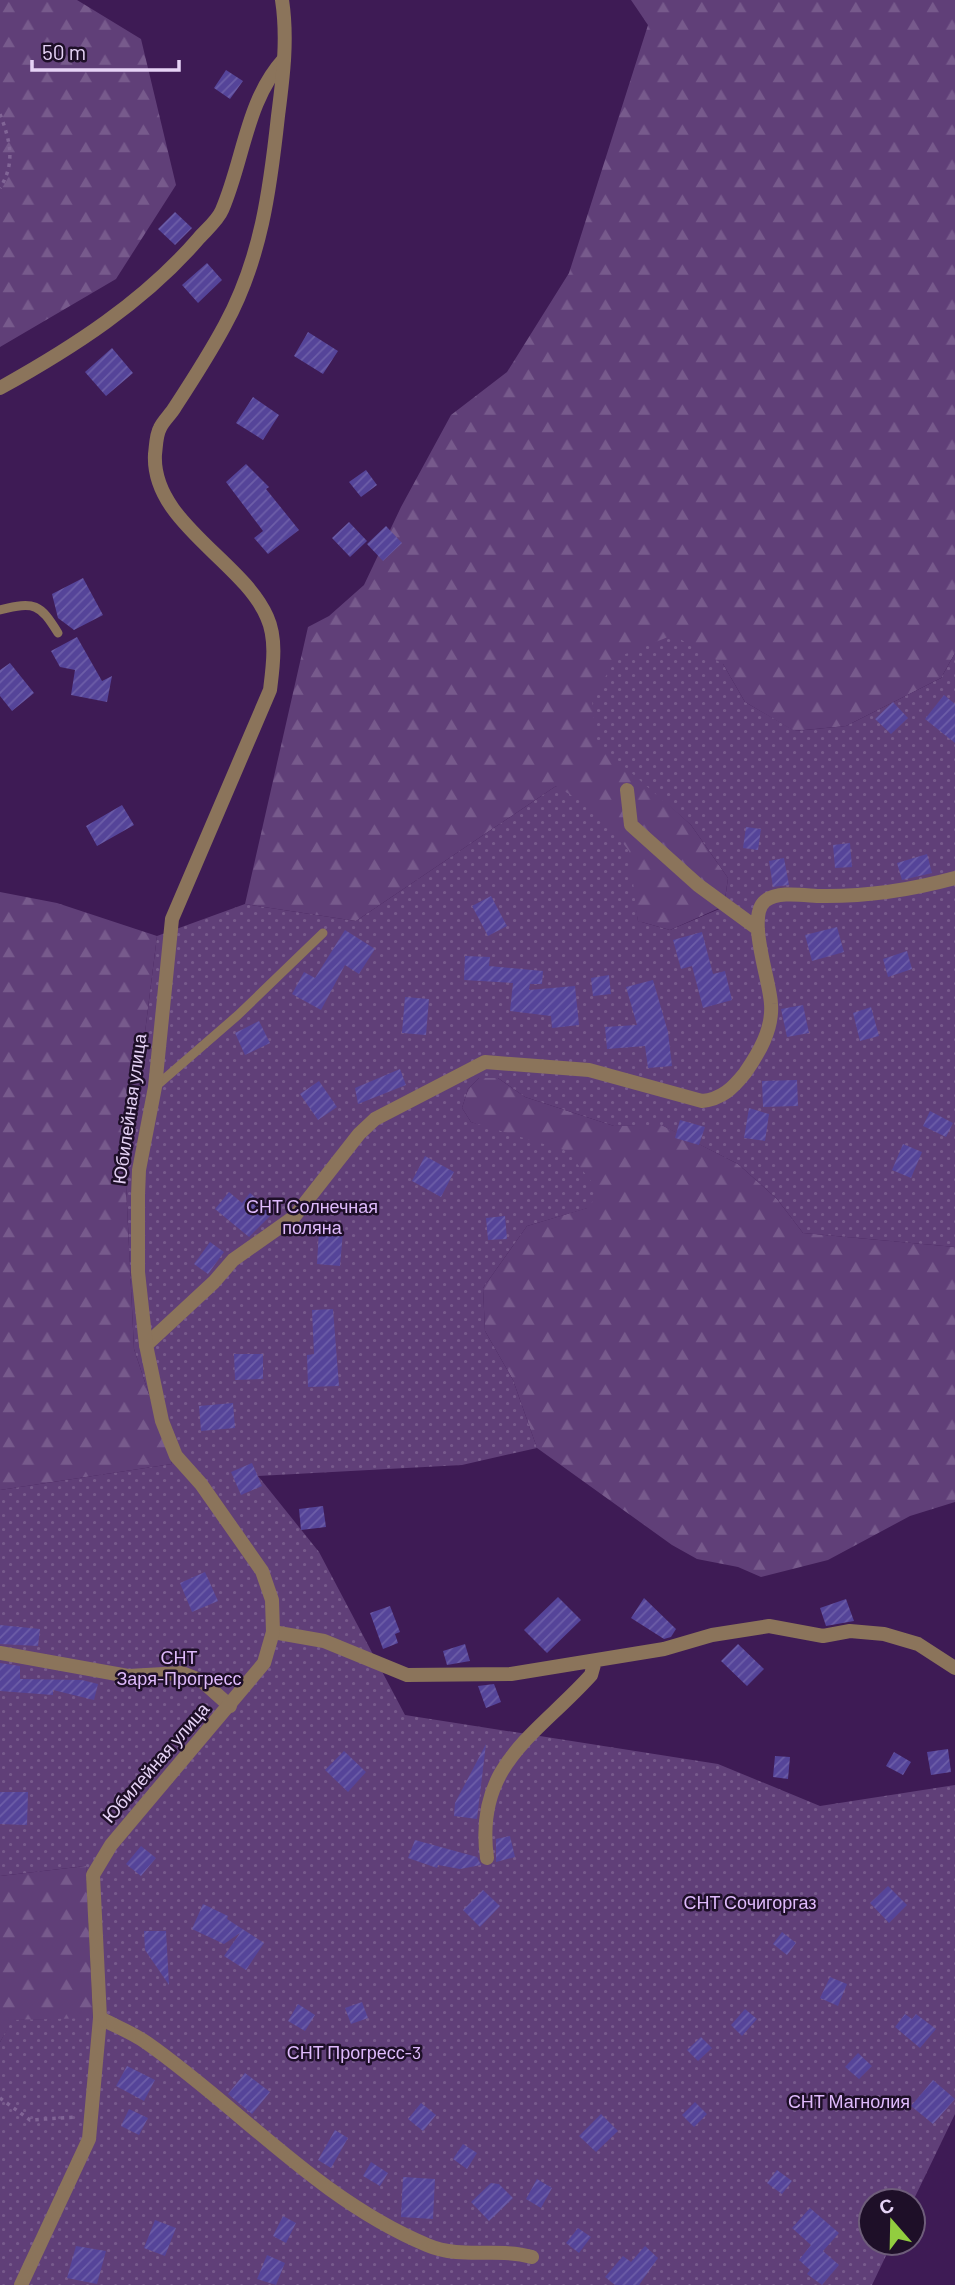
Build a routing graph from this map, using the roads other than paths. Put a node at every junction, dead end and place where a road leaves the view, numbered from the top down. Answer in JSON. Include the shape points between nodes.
{"nodes":[{"id":1,"x":282,"y":0,"type":"edge"},
{"id":2,"x":284,"y":59,"type":"junction"},
{"id":3,"x":0,"y":388,"type":"edge"},
{"id":4,"x":0,"y":610,"type":"edge"},
{"id":5,"x":58,"y":634,"type":"dead end"},
{"id":6,"x":627,"y":790,"type":"dead end"},
{"id":7,"x":955,"y":878,"type":"edge"},
{"id":8,"x":758,"y":929,"type":"junction"},
{"id":9,"x":323,"y":933,"type":"dead end"},
{"id":10,"x":155,"y":1087,"type":"junction"},
{"id":11,"x":146,"y":1345,"type":"junction"},
{"id":12,"x":273,"y":1632,"type":"junction"},
{"id":13,"x":0,"y":1653,"type":"edge"},
{"id":14,"x":595,"y":1661,"type":"junction"},
{"id":15,"x":955,"y":1668,"type":"edge"},
{"id":16,"x":230,"y":1706,"type":"junction"},
{"id":17,"x":487,"y":1858,"type":"dead end"},
{"id":18,"x":100,"y":2018,"type":"junction"},
{"id":19,"x":532,"y":2257,"type":"dead end"},
{"id":20,"x":21,"y":2285,"type":"edge"}],
"edges":[{"from":1,"to":2,"type":"street","name":"Юбилейная улица"},
{"from":2,"to":3,"type":"street","via":[[270,74],[256,102],[221,212],[129,305],[61,354]]},
{"from":2,"to":10,"type":"street","name":"Юбилейная улица","via":[[267,209],[252,269],[225,326],[159,430],[155,457],[159,481],[174,511],[253,594],[273,639],[270,690],[172,919]]},
{"from":4,"to":5,"type":"lane","via":[[31,605],[43,609]]},
{"from":6,"to":8,"type":"street","via":[[631,825],[698,885]]},
{"from":7,"to":8,"type":"street","via":[[846,897],[771,897],[758,909]]},
{"from":8,"to":11,"type":"street","via":[[771,1005],[769,1026],[758,1055],[723,1095],[702,1101],[589,1070],[485,1062],[375,1119],[294,1217],[233,1260]]},
{"from":9,"to":10,"type":"lane"},
{"from":10,"to":11,"type":"street","name":"Юбилейная улица","via":[[138,1182],[138,1272]]},
{"from":11,"to":12,"type":"street","name":"Юбилейная улица","via":[[162,1421],[176,1455],[262,1571],[272,1600]]},
{"from":12,"to":14,"type":"street","via":[[324,1641],[407,1675],[511,1674]]},
{"from":12,"to":16,"type":"street","name":"Юбилейная улица","via":[[264,1663]]},
{"from":13,"to":16,"type":"street","via":[[128,1676],[182,1672],[202,1681]]},
{"from":14,"to":15,"type":"street","via":[[712,1635],[780,1626],[823,1636],[850,1631],[884,1634],[918,1644]]},
{"from":14,"to":17,"type":"street","via":[[591,1675],[514,1750],[498,1773],[490,1802]]},
{"from":16,"to":18,"type":"street","name":"Юбилейная улица","via":[[111,1845],[93,1875]]},
{"from":18,"to":19,"type":"street","via":[[146,2042],[296,2165],[405,2235],[448,2252],[515,2252]]},
{"from":18,"to":20,"type":"street","name":"Юбилейная улица","via":[[93,2116],[82,2160]]}]}
